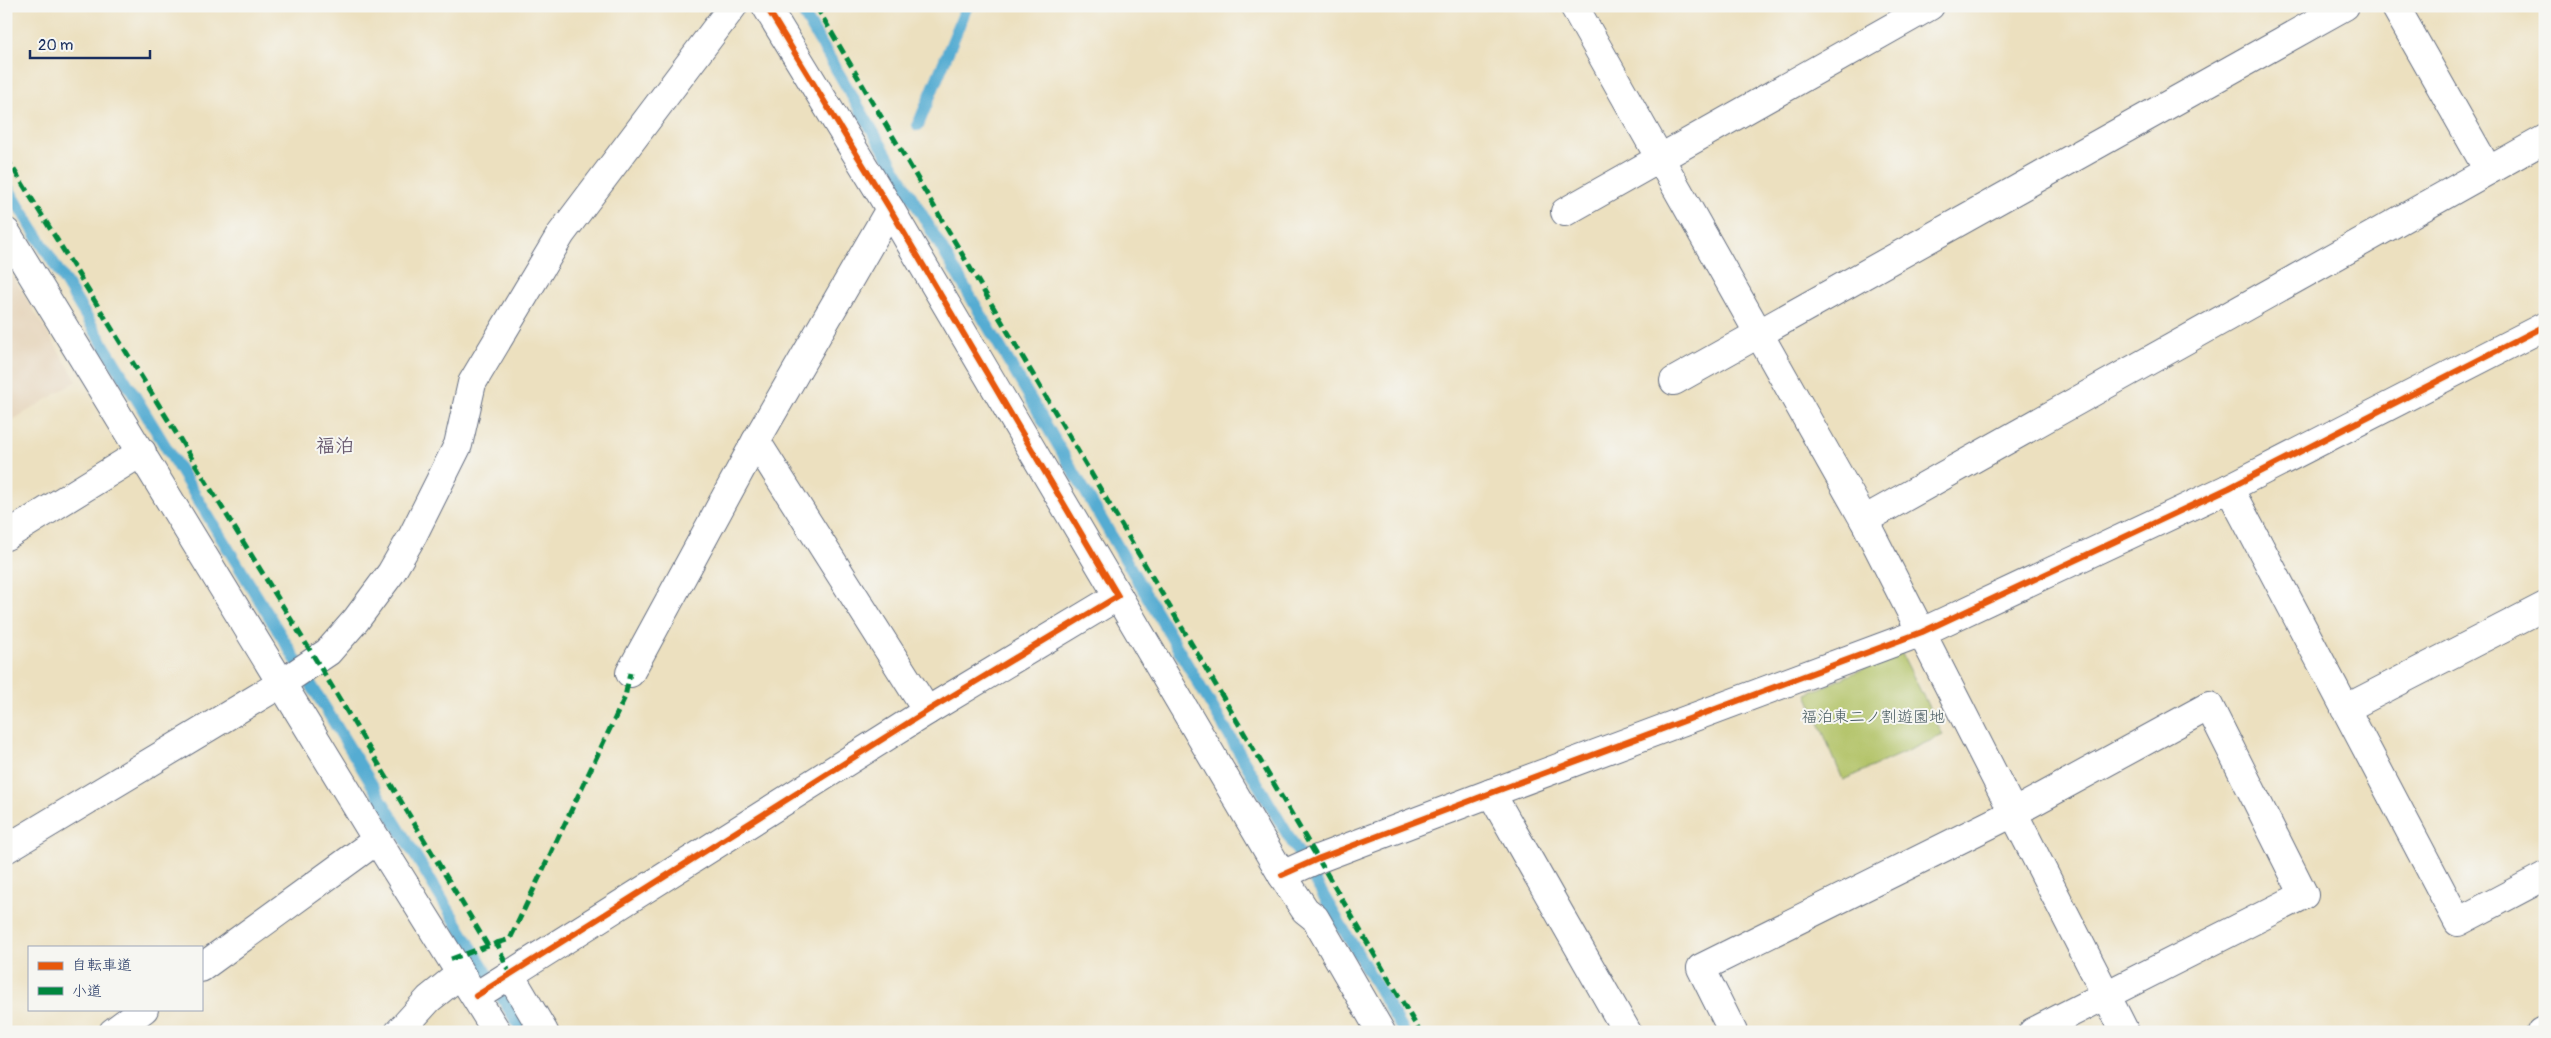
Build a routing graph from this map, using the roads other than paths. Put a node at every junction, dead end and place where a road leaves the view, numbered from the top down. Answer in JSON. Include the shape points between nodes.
{"nodes":[{"id":1,"x":733,"y":6,"type":"edge"},
{"id":2,"x":766,"y":6,"type":"edge"},
{"id":3,"x":1574,"y":6,"type":"edge"},
{"id":4,"x":1930,"y":6,"type":"edge"},
{"id":5,"x":2345,"y":6,"type":"edge"},
{"id":6,"x":2395,"y":6,"type":"edge"},
{"id":7,"x":2545,"y":139,"type":"edge"},
{"id":8,"x":1660,"y":158,"type":"junction"},
{"id":9,"x":2488,"y":170,"type":"junction"},
{"id":10,"x":890,"y":208,"type":"junction"},
{"id":11,"x":1565,"y":212,"type":"dead end"},
{"id":12,"x":6,"y":232,"type":"edge"},
{"id":13,"x":2545,"y":326,"type":"edge"},
{"id":14,"x":1759,"y":334,"type":"junction"},
{"id":15,"x":1674,"y":381,"type":"dead end"},
{"id":16,"x":756,"y":441,"type":"junction"},
{"id":17,"x":142,"y":452,"type":"junction"},
{"id":18,"x":2229,"y":488,"type":"junction"},
{"id":19,"x":1864,"y":520,"type":"junction"},
{"id":20,"x":6,"y":536,"type":"edge"},
{"id":21,"x":1118,"y":596,"type":"junction"},
{"id":22,"x":2545,"y":606,"type":"edge"},
{"id":23,"x":1922,"y":632,"type":"junction"},
{"id":24,"x":630,"y":673,"type":"dead end"},
{"id":25,"x":295,"y":674,"type":"junction"},
{"id":26,"x":2345,"y":709,"type":"junction"},
{"id":27,"x":926,"y":711,"type":"junction"},
{"id":28,"x":1491,"y":793,"type":"junction"},
{"id":29,"x":2013,"y":813,"type":"junction"},
{"id":30,"x":377,"y":840,"type":"junction"},
{"id":31,"x":6,"y":849,"type":"edge"},
{"id":32,"x":1298,"y":868,"type":"junction"},
{"id":33,"x":2545,"y":876,"type":"edge"},
{"id":34,"x":202,"y":967,"type":"edge"},
{"id":35,"x":460,"y":974,"type":"junction"},
{"id":36,"x":495,"y":985,"type":"junction"},
{"id":37,"x":2105,"y":995,"type":"junction"},
{"id":38,"x":143,"y":1010,"type":"edge"},
{"id":39,"x":2545,"y":1030,"type":"edge"},
{"id":40,"x":112,"y":1032,"type":"edge"},
{"id":41,"x":399,"y":1032,"type":"edge"},
{"id":42,"x":497,"y":1032,"type":"edge"},
{"id":43,"x":544,"y":1032,"type":"edge"},
{"id":44,"x":1381,"y":1032,"type":"edge"},
{"id":45,"x":1627,"y":1032,"type":"edge"},
{"id":46,"x":1733,"y":1032,"type":"edge"},
{"id":47,"x":2033,"y":1032,"type":"edge"},
{"id":48,"x":2125,"y":1032,"type":"edge"},
{"id":49,"x":2541,"y":1032,"type":"edge"}],
"edges":[{"from":1,"to":25,"type":"street","via":[[560,234],[472,383],[458,445],[414,535],[391,573],[328,652]]},
{"from":2,"to":10,"type":"street"},
{"from":3,"to":8,"type":"street"},
{"from":4,"to":8,"type":"street"},
{"from":5,"to":14,"type":"street"},
{"from":6,"to":9,"type":"street"},
{"from":7,"to":9,"type":"street"},
{"from":8,"to":11,"type":"street"},
{"from":8,"to":14,"type":"street"},
{"from":9,"to":19,"type":"street"},
{"from":10,"to":16,"type":"street"},
{"from":10,"to":21,"type":"street"},
{"from":12,"to":17,"type":"street"},
{"from":13,"to":18,"type":"street"},
{"from":14,"to":15,"type":"street"},
{"from":14,"to":19,"type":"street"},
{"from":16,"to":24,"type":"street"},
{"from":16,"to":27,"type":"street"},
{"from":17,"to":20,"type":"street"},
{"from":17,"to":25,"type":"street"},
{"from":18,"to":23,"type":"street"},
{"from":18,"to":26,"type":"street"},
{"from":19,"to":23,"type":"street"},
{"from":21,"to":27,"type":"street"},
{"from":21,"to":32,"type":"street"},
{"from":22,"to":26,"type":"street"},
{"from":23,"to":28,"type":"street"},
{"from":23,"to":29,"type":"street"},
{"from":25,"to":30,"type":"street"},
{"from":25,"to":31,"type":"street"},
{"from":26,"to":33,"type":"street","via":[[2458,922]]},
{"from":27,"to":36,"type":"street"},
{"from":28,"to":32,"type":"street"},
{"from":28,"to":45,"type":"street"},
{"from":29,"to":37,"type":"street"},
{"from":29,"to":37,"type":"street","via":[[2209,706],[2304,895]]},
{"from":29,"to":46,"type":"street","via":[[1701,968]]},
{"from":30,"to":34,"type":"street"},
{"from":30,"to":35,"type":"street"},
{"from":32,"to":44,"type":"street","via":[[1305,910],[1315,918]]},
{"from":35,"to":36,"type":"street"},
{"from":35,"to":41,"type":"street","via":[[429,998]]},
{"from":36,"to":42,"type":"street"},
{"from":36,"to":43,"type":"street"},
{"from":37,"to":47,"type":"street"},
{"from":37,"to":48,"type":"street"},
{"from":38,"to":40,"type":"street"},
{"from":39,"to":49,"type":"street"}]}
